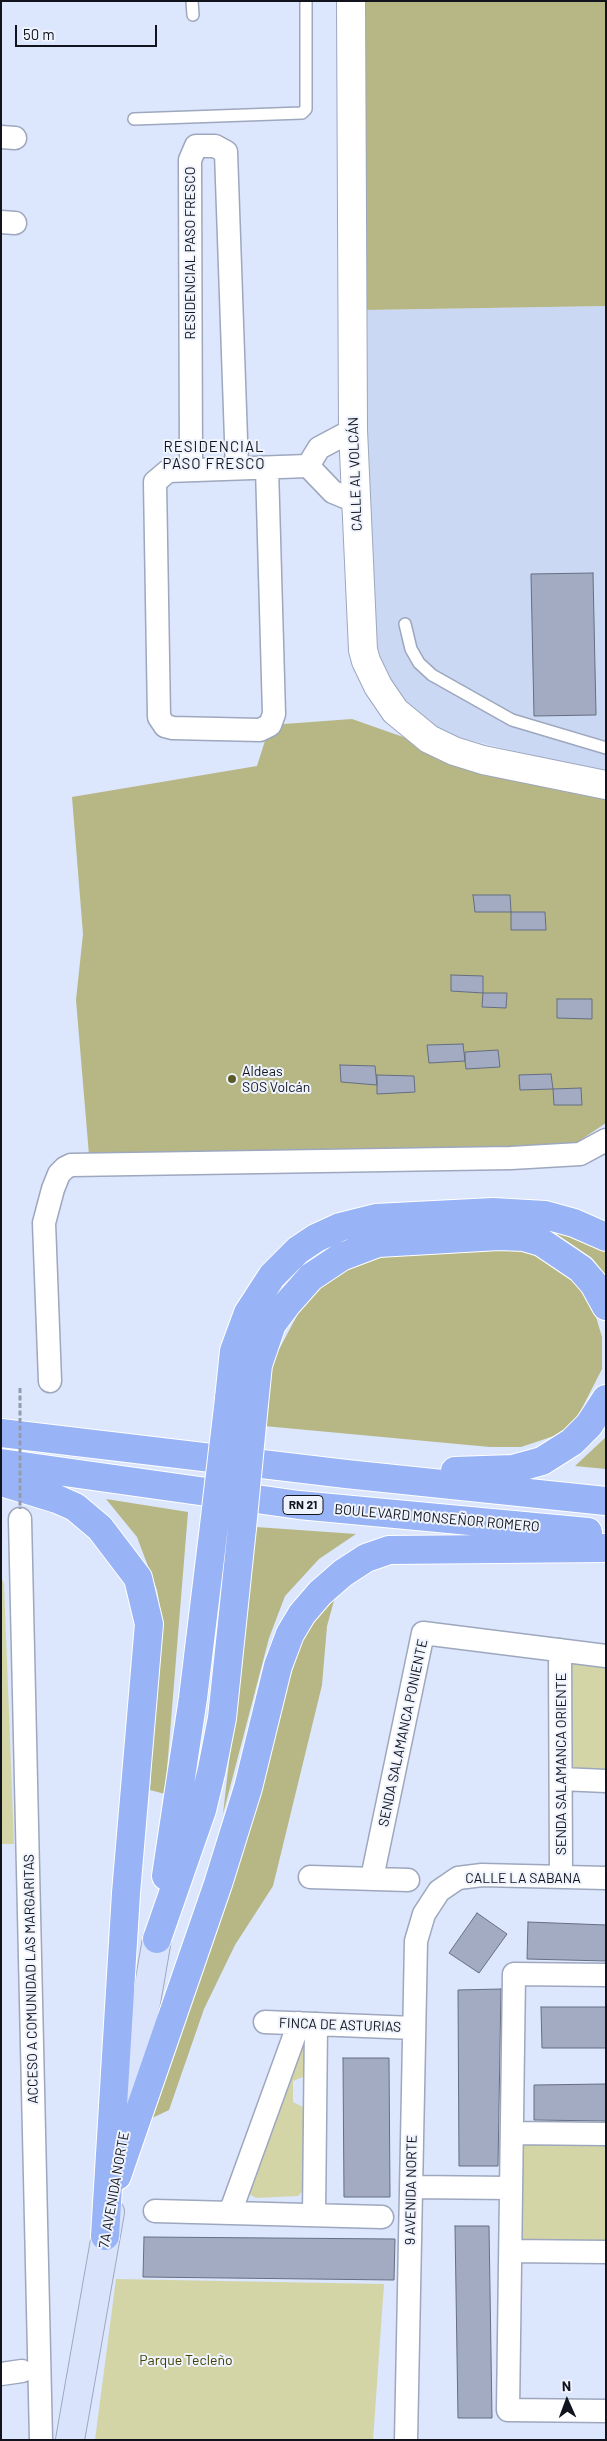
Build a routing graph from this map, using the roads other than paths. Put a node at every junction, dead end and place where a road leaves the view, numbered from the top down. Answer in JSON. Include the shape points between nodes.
{"nodes":[{"id":1,"x":192,"y":1,"type":"edge"},
{"id":2,"x":306,"y":1,"type":"edge"},
{"id":3,"x":351,"y":1,"type":"edge"},
{"id":4,"x":193,"y":15,"type":"dead end"},
{"id":5,"x":134,"y":119,"type":"dead end"},
{"id":6,"x":353,"y":430,"type":"junction"},
{"id":7,"x":308,"y":466,"type":"junction"},
{"id":8,"x":237,"y":468,"type":"junction"},
{"id":9,"x":267,"y":468,"type":"junction"},
{"id":10,"x":190,"y":470,"type":"junction"},
{"id":11,"x":355,"y":502,"type":"junction"},
{"id":12,"x":404,"y":624,"type":"dead end"},
{"id":13,"x":606,"y":748,"type":"edge"},
{"id":14,"x":606,"y":785,"type":"edge"},
{"id":15,"x":606,"y":1140,"type":"edge"},
{"id":16,"x":606,"y":1237,"type":"edge"},
{"id":17,"x":606,"y":1306,"type":"edge"},
{"id":18,"x":50,"y":1381,"type":"dead end"},
{"id":19,"x":606,"y":1399,"type":"edge"},
{"id":20,"x":242,"y":1402,"type":"junction"},
{"id":21,"x":1,"y":1434,"type":"edge"},
{"id":22,"x":1,"y":1463,"type":"edge"},
{"id":23,"x":346,"y":1474,"type":"junction"},
{"id":24,"x":1,"y":1482,"type":"edge"},
{"id":25,"x":606,"y":1501,"type":"edge"},
{"id":26,"x":20,"y":1514,"type":"road end"},
{"id":27,"x":606,"y":1534,"type":"edge"},
{"id":28,"x":606,"y":1548,"type":"edge"},
{"id":29,"x":560,"y":1650,"type":"junction"},
{"id":30,"x":606,"y":1656,"type":"edge"},
{"id":31,"x":561,"y":1779,"type":"junction"},
{"id":32,"x":606,"y":1781,"type":"edge"},
{"id":33,"x":310,"y":1877,"type":"dead end"},
{"id":34,"x":561,"y":1877,"type":"junction"},
{"id":35,"x":372,"y":1878,"type":"junction"},
{"id":36,"x":606,"y":1878,"type":"edge"},
{"id":37,"x":408,"y":1880,"type":"dead end"},
{"id":38,"x":157,"y":1939,"type":"junction"},
{"id":39,"x":416,"y":1941,"type":"joint"},
{"id":40,"x":606,"y":1975,"type":"edge"},
{"id":41,"x":265,"y":2022,"type":"dead end"},
{"id":42,"x":307,"y":2024,"type":"junction"},
{"id":43,"x":414,"y":2028,"type":"junction"},
{"id":44,"x":512,"y":2133,"type":"junction"},
{"id":45,"x":606,"y":2134,"type":"edge"},
{"id":46,"x":117,"y":2176,"type":"junction"},
{"id":47,"x":411,"y":2187,"type":"junction"},
{"id":48,"x":511,"y":2188,"type":"junction"},
{"id":49,"x":155,"y":2211,"type":"dead end"},
{"id":50,"x":230,"y":2213,"type":"junction"},
{"id":51,"x":314,"y":2215,"type":"junction"},
{"id":52,"x":382,"y":2217,"type":"dead end"},
{"id":53,"x":106,"y":2236,"type":"junction"},
{"id":54,"x":510,"y":2251,"type":"junction"},
{"id":55,"x":606,"y":2252,"type":"edge"},
{"id":56,"x":606,"y":2411,"type":"edge"},
{"id":57,"x":42,"y":2440,"type":"edge"},
{"id":58,"x":70,"y":2440,"type":"edge"},
{"id":59,"x":406,"y":2440,"type":"edge"}],
"edges":[{"from":1,"to":4,"type":"lane"},
{"from":2,"to":5,"type":"lane","via":[[306,109],[302,113]]},
{"from":3,"to":6,"type":"street","name":"CALLE AL VOLCÁN"},
{"from":6,"to":7,"type":"street","via":[[319,448]]},
{"from":6,"to":11,"type":"street","name":"CALLE AL VOLCÁN"},
{"from":7,"to":9,"type":"street"},
{"from":7,"to":11,"type":"street","via":[[333,492]]},
{"from":8,"to":9,"type":"street"},
{"from":8,"to":10,"type":"street"},
{"from":8,"to":10,"type":"street","name":"RESIDENCIAL PASO FRESCO","via":[[226,152],[215,146],[196,146],[190,160]]},
{"from":9,"to":10,"type":"street","via":[[274,714],[270,725],[260,730],[173,728],[165,726],[158,717],[155,482],[168,471]]},
{"from":11,"to":14,"type":"street","name":"CALLE AL VOLCÁN","via":[[363,650],[378,686],[395,711],[428,739],[468,756]]},
{"from":12,"to":13,"type":"lane","via":[[419,664],[432,675],[512,720]]},
{"from":15,"to":18,"type":"street","via":[[580,1154],[511,1158],[70,1165],[59,1174],[44,1223]]},
{"from":16,"to":20,"type":"highway","via":[[574,1222],[545,1215],[493,1212],[376,1218],[340,1227],[298,1250],[272,1276],[248,1313],[234,1352]]},
{"from":17,"to":20,"type":"highway","via":[[581,1269],[546,1245],[524,1237],[378,1243],[341,1257],[318,1272],[287,1304],[272,1324]]},
{"from":19,"to":23,"type":"highway","via":[[589,1425],[572,1442],[542,1461],[513,1469]]},
{"from":20,"to":38,"type":"highway","bridge":true,"via":[[214,1526]]},
{"from":20,"to":38,"type":"highway","bridge":true,"via":[[242,1528],[222,1718],[202,1810]]},
{"from":21,"to":23,"type":"highway"},
{"from":22,"to":27,"type":"highway","name":"BOULEVARD MONSEÑOR ROMERO","number":"RN 21","via":[[299,1505]]},
{"from":23,"to":25,"type":"highway"},
{"from":24,"to":53,"type":"highway","via":[[75,1507],[100,1528],[138,1578],[149,1624],[126,1893]]},
{"from":26,"to":57,"type":"street","name":"ACCESO A COMUNIDAD LAS MARGARITAS"},
{"from":28,"to":46,"type":"highway","via":[[390,1550],[366,1558],[343,1573],[302,1614],[290,1634],[278,1666],[245,1797],[218,1884]]},
{"from":29,"to":30,"type":"street"},
{"from":29,"to":31,"type":"street","name":"SENDA SALAMANCA ORIENTE"},
{"from":29,"to":35,"type":"street","name":"SENDA SALAMANCA PONIENTE","via":[[423,1633]]},
{"from":31,"to":32,"type":"street"},
{"from":31,"to":34,"type":"street","name":"SENDA SALAMANCA ORIENTE"},
{"from":33,"to":35,"type":"street"},
{"from":34,"to":36,"type":"street","name":"CALLE LA SABANA"},
{"from":34,"to":39,"type":"street","name":"CALLE LA SABANA","via":[[458,1878],[439,1891],[424,1914]]},
{"from":35,"to":37,"type":"street"},
{"from":38,"to":46,"type":"main road","name":"7A AVENIDA NORTE"},
{"from":39,"to":43,"type":"street","name":"9 AVENIDA NORTE"},
{"from":40,"to":44,"type":"street","via":[[514,1974]]},
{"from":41,"to":42,"type":"street","name":"FINCA DE ASTURIAS"},
{"from":42,"to":43,"type":"street","name":"FINCA DE ASTURIAS"},
{"from":42,"to":50,"type":"street"},
{"from":42,"to":51,"type":"street"},
{"from":43,"to":47,"type":"street","name":"9 AVENIDA NORTE"},
{"from":44,"to":45,"type":"street"},
{"from":44,"to":48,"type":"street"},
{"from":46,"to":53,"type":"main road","name":"7A AVENIDA NORTE"},
{"from":47,"to":48,"type":"street"},
{"from":47,"to":59,"type":"street","name":"9 AVENIDA NORTE"},
{"from":48,"to":54,"type":"street"},
{"from":49,"to":50,"type":"street"},
{"from":50,"to":51,"type":"street"},
{"from":51,"to":52,"type":"street"},
{"from":53,"to":58,"type":"main road","name":"7A AVENIDA NORTE"},
{"from":54,"to":55,"type":"street"},
{"from":54,"to":56,"type":"street","via":[[508,2410]]}]}
